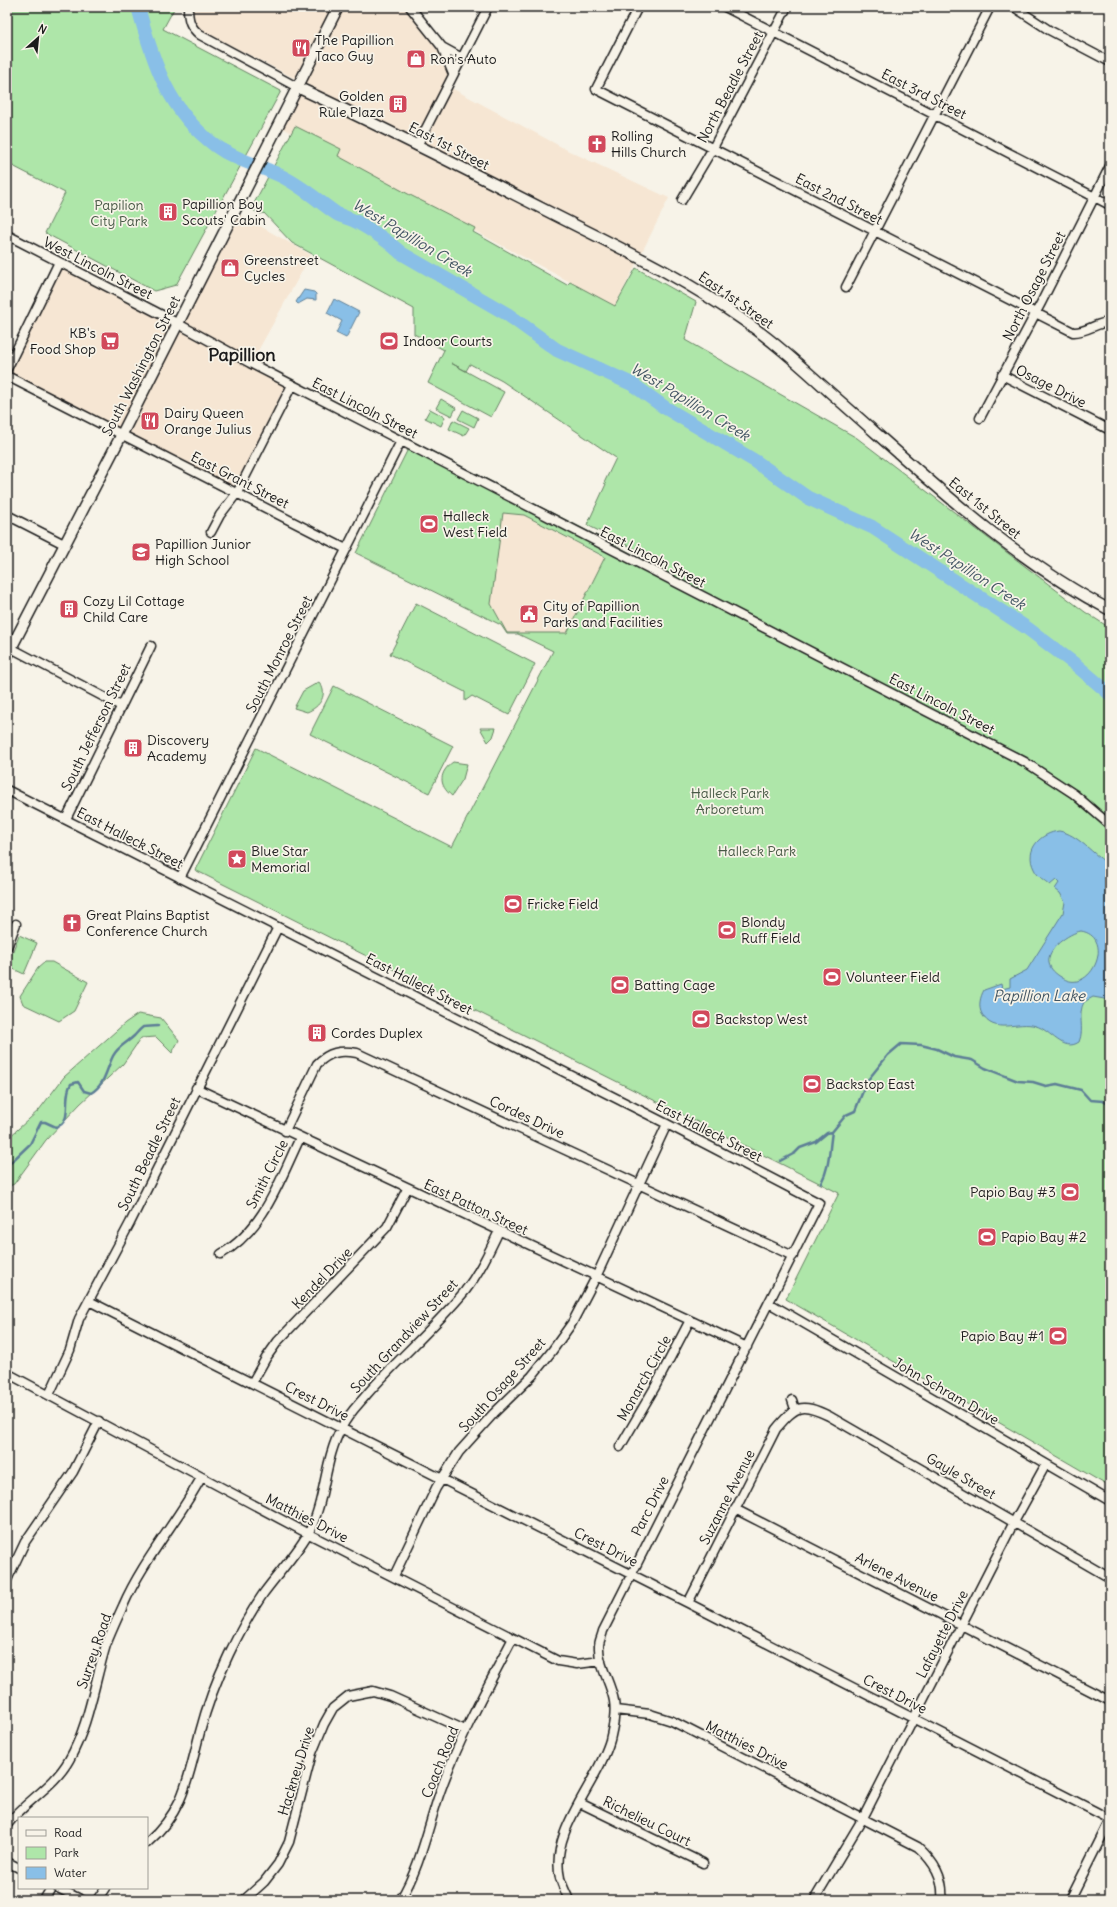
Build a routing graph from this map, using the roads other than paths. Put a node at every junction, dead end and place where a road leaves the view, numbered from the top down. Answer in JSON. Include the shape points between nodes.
{"nodes":[{"id":1,"x":188,"y":7,"type":"edge"},
{"id":2,"x":338,"y":7,"type":"edge"},
{"id":3,"x":410,"y":7,"type":"edge"},
{"id":4,"x":488,"y":7,"type":"edge"},
{"id":5,"x":638,"y":7,"type":"edge"},
{"id":6,"x":725,"y":7,"type":"edge"},
{"id":7,"x":787,"y":7,"type":"edge"},
{"id":8,"x":990,"y":7,"type":"edge"},
{"id":9,"x":1014,"y":7,"type":"edge"},
{"id":10,"x":774,"y":32,"type":"junction"},
{"id":11,"x":442,"y":47,"type":"junction"},
{"id":12,"x":462,"y":58,"type":"junction"},
{"id":13,"x":1110,"y":62,"type":"edge"},
{"id":14,"x":453,"y":74,"type":"junction"},
{"id":15,"x":297,"y":87,"type":"junction"},
{"id":16,"x":936,"y":115,"type":"junction"},
{"id":17,"x":417,"y":146,"type":"junction"},
{"id":18,"x":712,"y":148,"type":"junction"},
{"id":19,"x":1110,"y":166,"type":"edge"},
{"id":20,"x":1094,"y":197,"type":"junction"},
{"id":21,"x":682,"y":200,"type":"dead end"},
{"id":22,"x":1110,"y":205,"type":"edge"},
{"id":23,"x":875,"y":232,"type":"junction"},
{"id":24,"x":7,"y":235,"type":"edge"},
{"id":25,"x":59,"y":262,"type":"junction"},
{"id":26,"x":846,"y":287,"type":"dead end"},
{"id":27,"x":1035,"y":314,"type":"junction"},
{"id":28,"x":1110,"y":322,"type":"edge"},
{"id":29,"x":177,"y":324,"type":"junction"},
{"id":30,"x":7,"y":369,"type":"edge"},
{"id":31,"x":7,"y":376,"type":"edge"},
{"id":32,"x":1002,"y":376,"type":"junction"},
{"id":33,"x":292,"y":385,"type":"junction"},
{"id":34,"x":980,"y":418,"type":"dead end"},
{"id":35,"x":1110,"y":430,"type":"edge"},
{"id":36,"x":122,"y":434,"type":"junction"},
{"id":37,"x":401,"y":441,"type":"junction"},
{"id":38,"x":237,"y":493,"type":"junction"},
{"id":39,"x":7,"y":515,"type":"edge"},
{"id":40,"x":211,"y":532,"type":"dead end"},
{"id":41,"x":64,"y":544,"type":"junction"},
{"id":42,"x":346,"y":549,"type":"junction"},
{"id":43,"x":1110,"y":610,"type":"edge"},
{"id":44,"x":150,"y":646,"type":"dead end"},
{"id":45,"x":9,"y":652,"type":"edge"},
{"id":46,"x":121,"y":706,"type":"junction"},
{"id":47,"x":7,"y":790,"type":"edge"},
{"id":48,"x":66,"y":819,"type":"junction"},
{"id":49,"x":1110,"y":825,"type":"edge"},
{"id":50,"x":180,"y":878,"type":"junction"},
{"id":51,"x":16,"y":924,"type":"dead end"},
{"id":52,"x":278,"y":927,"type":"junction"},
{"id":53,"x":7,"y":947,"type":"edge"},
{"id":54,"x":196,"y":1088,"type":"junction"},
{"id":55,"x":667,"y":1124,"type":"junction"},
{"id":56,"x":285,"y":1131,"type":"junction"},
{"id":57,"x":300,"y":1138,"type":"junction"},
{"id":58,"x":639,"y":1184,"type":"junction"},
{"id":59,"x":407,"y":1189,"type":"junction"},
{"id":60,"x":819,"y":1203,"type":"joint"},
{"id":61,"x":499,"y":1231,"type":"junction"},
{"id":62,"x":221,"y":1254,"type":"dead end"},
{"id":63,"x":793,"y":1256,"type":"junction"},
{"id":64,"x":596,"y":1277,"type":"junction"},
{"id":65,"x":90,"y":1301,"type":"junction"},
{"id":66,"x":769,"y":1303,"type":"junction"},
{"id":67,"x":690,"y":1320,"type":"junction"},
{"id":68,"x":747,"y":1347,"type":"junction"},
{"id":69,"x":7,"y":1373,"type":"edge"},
{"id":70,"x":252,"y":1382,"type":"junction"},
{"id":71,"x":49,"y":1394,"type":"junction"},
{"id":72,"x":792,"y":1400,"type":"dead end"},
{"id":73,"x":795,"y":1409,"type":"junction"},
{"id":74,"x":99,"y":1421,"type":"junction"},
{"id":75,"x":341,"y":1428,"type":"junction"},
{"id":76,"x":620,"y":1447,"type":"dead end"},
{"id":77,"x":1046,"y":1464,"type":"junction"},
{"id":78,"x":201,"y":1478,"type":"junction"},
{"id":79,"x":442,"y":1478,"type":"junction"},
{"id":80,"x":1110,"y":1501,"type":"edge"},
{"id":81,"x":735,"y":1509,"type":"junction"},
{"id":82,"x":1014,"y":1522,"type":"junction"},
{"id":83,"x":308,"y":1533,"type":"junction"},
{"id":84,"x":631,"y":1574,"type":"junction"},
{"id":85,"x":394,"y":1576,"type":"junction"},
{"id":86,"x":1110,"y":1578,"type":"edge"},
{"id":87,"x":7,"y":1580,"type":"edge"},
{"id":88,"x":688,"y":1603,"type":"junction"},
{"id":89,"x":962,"y":1625,"type":"junction"},
{"id":90,"x":513,"y":1638,"type":"junction"},
{"id":91,"x":601,"y":1661,"type":"junction"},
{"id":92,"x":1110,"y":1701,"type":"edge"},
{"id":93,"x":615,"y":1710,"type":"junction"},
{"id":94,"x":914,"y":1718,"type":"junction"},
{"id":95,"x":465,"y":1730,"type":"junction"},
{"id":96,"x":580,"y":1803,"type":"junction"},
{"id":97,"x":863,"y":1818,"type":"junction"},
{"id":98,"x":1110,"y":1819,"type":"edge"},
{"id":99,"x":7,"y":1825,"type":"edge"},
{"id":100,"x":148,"y":1842,"type":"edge"},
{"id":101,"x":7,"y":1862,"type":"edge"},
{"id":102,"x":703,"y":1863,"type":"dead end"},
{"id":103,"x":18,"y":1868,"type":"edge"},
{"id":104,"x":50,"y":1889,"type":"edge"},
{"id":105,"x":60,"y":1889,"type":"edge"},
{"id":106,"x":104,"y":1889,"type":"edge"},
{"id":107,"x":44,"y":1900,"type":"edge"},
{"id":108,"x":82,"y":1900,"type":"edge"},
{"id":109,"x":97,"y":1900,"type":"edge"},
{"id":110,"x":244,"y":1900,"type":"edge"},
{"id":111,"x":400,"y":1900,"type":"edge"},
{"id":112,"x":569,"y":1900,"type":"edge"},
{"id":113,"x":814,"y":1900,"type":"edge"},
{"id":114,"x":942,"y":1900,"type":"edge"},
{"id":115,"x":1070,"y":1900,"type":"edge"}],
"edges":[{"from":1,"to":15,"type":"street","via":[[188,19],[200,35]]},
{"from":2,"to":15,"type":"main road","name":"South Washington Street"},
{"from":3,"to":11,"type":"street"},
{"from":4,"to":12,"type":"street"},
{"from":5,"to":18,"type":"street","name":"East 2nd Street","via":[[596,89]]},
{"from":6,"to":10,"type":"street","name":"East 3rd Street"},
{"from":7,"to":10,"type":"street","name":"North Beadle Street"},
{"from":8,"to":16,"type":"street"},
{"from":9,"to":13,"type":"street","via":[[1049,30]]},
{"from":10,"to":16,"type":"street","name":"East 3rd Street"},
{"from":10,"to":18,"type":"street","name":"North Beadle Street"},
{"from":11,"to":12,"type":"street"},
{"from":11,"to":14,"type":"street"},
{"from":12,"to":14,"type":"street"},
{"from":14,"to":17,"type":"street"},
{"from":15,"to":17,"type":"main road","name":"East 1st Street"},
{"from":15,"to":29,"type":"main road","name":"South Washington Street"},
{"from":16,"to":20,"type":"street","name":"East 3rd Street"},
{"from":16,"to":23,"type":"street"},
{"from":17,"to":43,"type":"main road","name":"East 1st Street","via":[[629,252],[709,296],[782,350],[992,534],[1059,581]]},
{"from":18,"to":21,"type":"street","name":"North Beadle Street"},
{"from":18,"to":23,"type":"street","name":"East 2nd Street"},
{"from":19,"to":20,"type":"street","name":"North Osage Street"},
{"from":20,"to":22,"type":"street","name":"East 3rd Street"},
{"from":20,"to":27,"type":"street","name":"North Osage Street"},
{"from":23,"to":26,"type":"street"},
{"from":23,"to":27,"type":"street","name":"East 2nd Street"},
{"from":24,"to":25,"type":"street","name":"West Lincoln Street"},
{"from":25,"to":29,"type":"street","name":"West Lincoln Street"},
{"from":25,"to":30,"type":"street"},
{"from":27,"to":28,"type":"street","name":"East 2nd Street","via":[[1071,331],[1079,332]]},
{"from":27,"to":32,"type":"street","name":"North Osage Street"},
{"from":29,"to":33,"type":"street","name":"East Lincoln Street"},
{"from":29,"to":36,"type":"main road","name":"South Washington Street"},
{"from":31,"to":36,"type":"street","name":"East Grant Street"},
{"from":32,"to":34,"type":"street","name":"North Osage Street"},
{"from":32,"to":35,"type":"street","name":"Osage Drive"},
{"from":33,"to":37,"type":"street","name":"East Lincoln Street"},
{"from":33,"to":38,"type":"street"},
{"from":36,"to":38,"type":"street","name":"East Grant Street"},
{"from":36,"to":41,"type":"main road","name":"South Washington Street"},
{"from":37,"to":42,"type":"street","name":"South Monroe Street"},
{"from":37,"to":49,"type":"street","name":"East Lincoln Street","via":[[1025,762],[1074,794]]},
{"from":38,"to":40,"type":"street"},
{"from":38,"to":42,"type":"street","name":"East Grant Street"},
{"from":39,"to":41,"type":"street"},
{"from":41,"to":45,"type":"main road","name":"South Washington Street"},
{"from":42,"to":50,"type":"street","name":"South Monroe Street"},
{"from":44,"to":46,"type":"street","name":"South Jefferson Street"},
{"from":45,"to":46,"type":"street"},
{"from":46,"to":48,"type":"street","name":"South Jefferson Street"},
{"from":47,"to":48,"type":"street","name":"East Halleck Street"},
{"from":48,"to":50,"type":"street","name":"East Halleck Street"},
{"from":50,"to":52,"type":"street","name":"East Halleck Street"},
{"from":51,"to":53,"type":"street"},
{"from":52,"to":54,"type":"street","name":"South Beadle Street"},
{"from":52,"to":55,"type":"street","name":"East Halleck Street"},
{"from":54,"to":56,"type":"street","name":"East Patton Street"},
{"from":54,"to":65,"type":"street","name":"South Beadle Street"},
{"from":55,"to":58,"type":"street","name":"South Osage Street"},
{"from":55,"to":60,"type":"street","name":"East Halleck Street"},
{"from":56,"to":57,"type":"street","name":"East Patton Street"},
{"from":56,"to":58,"type":"street","name":"Cordes Drive","via":[[317,1064],[332,1053],[351,1052]]},
{"from":57,"to":59,"type":"street","name":"East Patton Street"},
{"from":57,"to":62,"type":"street","name":"Smith Circle","via":[[266,1209],[251,1230]]},
{"from":58,"to":63,"type":"street","name":"Cordes Drive"},
{"from":58,"to":64,"type":"street","name":"South Osage Street"},
{"from":59,"to":61,"type":"street","name":"East Patton Street"},
{"from":59,"to":70,"type":"street","name":"Kendel Drive","via":[[387,1228],[278,1341]]},
{"from":60,"to":63,"type":"street","name":"Parc Drive"},
{"from":61,"to":64,"type":"street","name":"East Patton Street"},
{"from":61,"to":75,"type":"street","name":"South Grandview Street","via":[[482,1265],[466,1289],[381,1378]]},
{"from":63,"to":66,"type":"street","name":"Parc Drive"},
{"from":64,"to":67,"type":"street","name":"East Patton Street"},
{"from":64,"to":79,"type":"street","name":"South Osage Street","via":[[572,1323],[552,1351],[532,1376],[459,1452]]},
{"from":65,"to":70,"type":"street","name":"Crest Drive"},
{"from":65,"to":71,"type":"street","name":"South Beadle Street","via":[[79,1319],[70,1350]]},
{"from":66,"to":68,"type":"street","name":"Parc Drive"},
{"from":66,"to":77,"type":"street","name":"John Schram Drive"},
{"from":67,"to":68,"type":"street","name":"East Patton Street"},
{"from":67,"to":76,"type":"street","name":"Monarch Circle"},
{"from":68,"to":84,"type":"street","name":"Parc Drive"},
{"from":69,"to":71,"type":"street","name":"Matthies Drive"},
{"from":70,"to":75,"type":"street","name":"Crest Drive"},
{"from":71,"to":74,"type":"street","name":"Matthies Drive"},
{"from":72,"to":73,"type":"street"},
{"from":73,"to":81,"type":"street","name":"Suzanne Avenue","via":[[776,1429]]},
{"from":73,"to":82,"type":"street","name":"Gayle Street","via":[[817,1410],[829,1416]]},
{"from":74,"to":78,"type":"street","name":"Matthies Drive"},
{"from":74,"to":87,"type":"street","via":[[73,1472],[25,1542]]},
{"from":75,"to":79,"type":"street","name":"Crest Drive"},
{"from":75,"to":83,"type":"street","name":"South Grandview Street","via":[[328,1461],[317,1510]]},
{"from":77,"to":80,"type":"street","name":"John Schram Drive"},
{"from":77,"to":82,"type":"street","name":"Lafayette Drive"},
{"from":78,"to":83,"type":"street","name":"Matthies Drive"},
{"from":78,"to":99,"type":"street","name":"Surrey Road","via":[[186,1505],[157,1545],[123,1606],[107,1645],[82,1733],[69,1760],[58,1776],[17,1812]]},
{"from":79,"to":84,"type":"street","name":"Crest Drive"},
{"from":79,"to":85,"type":"street","name":"South Osage Street"},
{"from":81,"to":88,"type":"street","name":"Suzanne Avenue"},
{"from":81,"to":89,"type":"street","name":"Arlene Avenue"},
{"from":82,"to":86,"type":"street","name":"Gayle Street"},
{"from":82,"to":89,"type":"street","name":"Lafayette Drive"},
{"from":83,"to":85,"type":"street","name":"Matthies Drive"},
{"from":83,"to":100,"type":"street","name":"South Grandview Street","via":[[250,1613],[232,1647],[213,1692],[181,1800],[168,1822]]},
{"from":84,"to":88,"type":"street","name":"Crest Drive"},
{"from":84,"to":91,"type":"street","name":"Parc Drive","via":[[603,1631],[599,1646]]},
{"from":85,"to":90,"type":"street","name":"Matthies Drive"},
{"from":88,"to":94,"type":"street","name":"Crest Drive"},
{"from":89,"to":92,"type":"street","name":"Arlene Avenue"},
{"from":89,"to":94,"type":"street","name":"Lafayette Drive"},
{"from":90,"to":91,"type":"street","name":"Matthies Drive","via":[[558,1661],[577,1664]]},
{"from":90,"to":95,"type":"street","name":"Coach Road"},
{"from":91,"to":93,"type":"street","name":"Parc Drive"},
{"from":93,"to":96,"type":"street","name":"Parc Drive","via":[[609,1742]]},
{"from":93,"to":97,"type":"street","name":"Matthies Drive","via":[[650,1714],[672,1721]]},
{"from":94,"to":97,"type":"street","name":"Lafayette Drive"},
{"from":94,"to":98,"type":"street","name":"Crest Drive"},
{"from":95,"to":110,"type":"street","name":"Hackney Drive","via":[[374,1691],[348,1696],[333,1708],[324,1724],[312,1754],[289,1842],[278,1864],[264,1882]]},
{"from":95,"to":111,"type":"street","name":"Coach Road","via":[[412,1876]]},
{"from":96,"to":102,"type":"street","name":"Richelieu Court"},
{"from":96,"to":112,"type":"street","name":"Parc Drive","via":[[564,1834],[559,1857],[560,1878]]},
{"from":97,"to":113,"type":"street","name":"Lafayette Drive"},
{"from":97,"to":114,"type":"street","name":"Matthies Drive","via":[[918,1847],[931,1859],[941,1877]]},
{"from":98,"to":115,"type":"street"},
{"from":101,"to":103,"type":"street"},
{"from":104,"to":107,"type":"street"},
{"from":105,"to":108,"type":"street"},
{"from":106,"to":109,"type":"street"}]}
